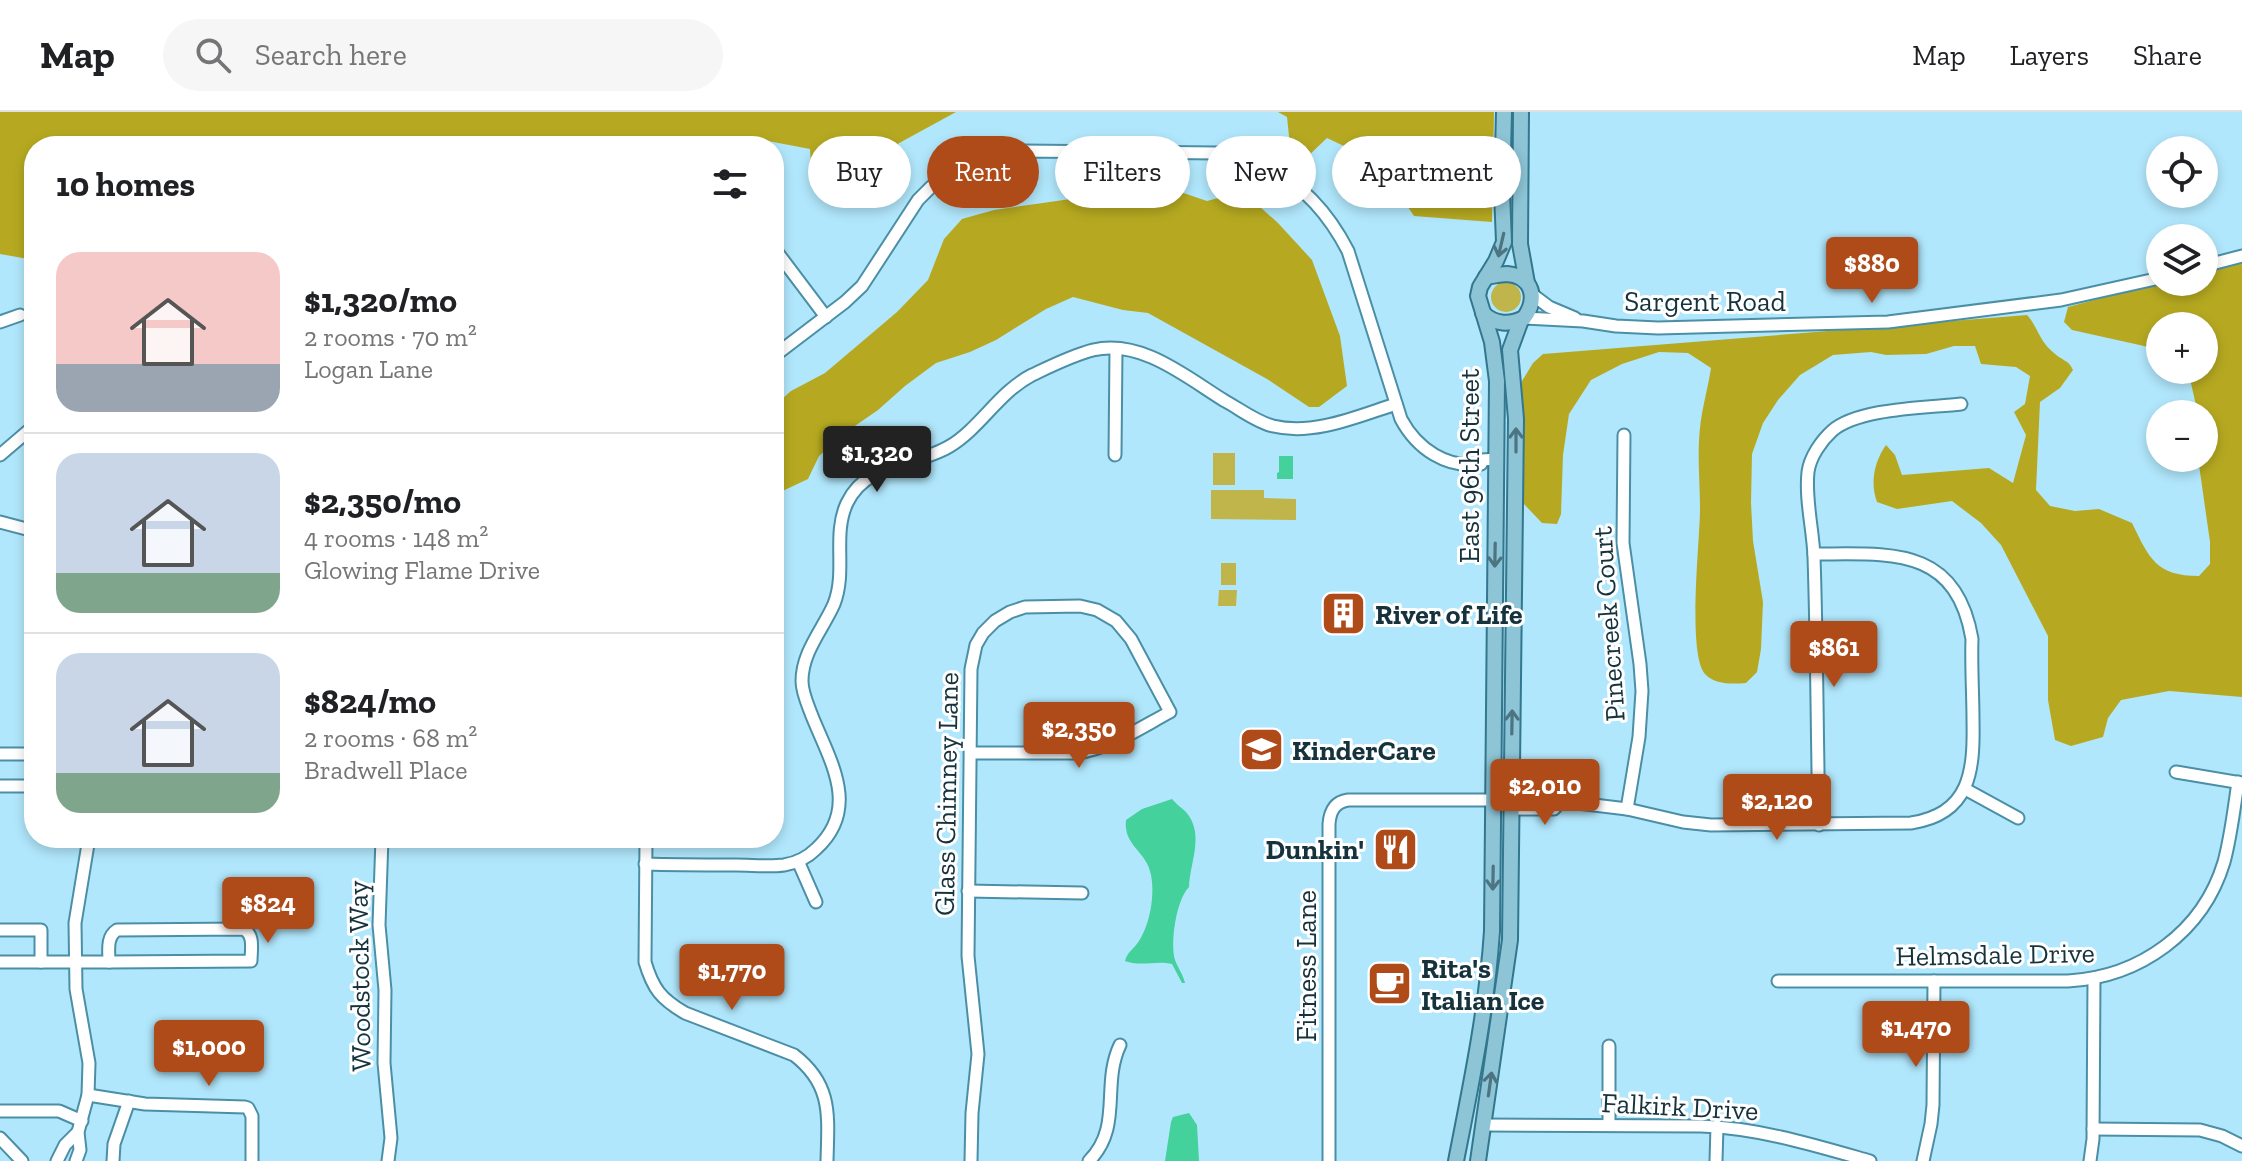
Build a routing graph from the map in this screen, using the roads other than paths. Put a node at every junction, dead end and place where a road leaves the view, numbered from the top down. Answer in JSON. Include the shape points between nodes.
{"nodes":[{"id":1,"x":1504,"y":112,"type":"edge"},
{"id":2,"x":1521,"y":112,"type":"edge"},
{"id":3,"x":2242,"y":256,"type":"edge"},
{"id":4,"x":784,"y":261,"type":"edge"},
{"id":5,"x":2218,"y":262,"type":"edge"},
{"id":6,"x":1486,"y":277,"type":"junction"},
{"id":7,"x":2146,"y":281,"type":"edge"},
{"id":8,"x":1530,"y":289,"type":"junction"},
{"id":9,"x":1482,"y":313,"type":"junction"},
{"id":10,"x":20,"y":315,"type":"dead end"},
{"id":11,"x":826,"y":317,"type":"junction"},
{"id":12,"x":1522,"y":319,"type":"junction"},
{"id":13,"x":1583,"y":321,"type":"junction"},
{"id":14,"x":0,"y":322,"type":"edge"},
{"id":15,"x":784,"y":348,"type":"edge"},
{"id":16,"x":1116,"y":349,"type":"junction"},
{"id":17,"x":1396,"y":404,"type":"junction"},
{"id":18,"x":1961,"y":404,"type":"dead end"},
{"id":19,"x":24,"y":435,"type":"edge"},
{"id":20,"x":1624,"y":435,"type":"dead end"},
{"id":21,"x":0,"y":455,"type":"edge"},
{"id":22,"x":1115,"y":455,"type":"dead end"},
{"id":23,"x":1497,"y":459,"type":"junction"},
{"id":24,"x":1481,"y":464,"type":"junction"},
{"id":25,"x":1497,"y":477,"type":"junction"},
{"id":26,"x":0,"y":522,"type":"edge"},
{"id":27,"x":24,"y":528,"type":"edge"},
{"id":28,"x":1515,"y":546,"type":"junction"},
{"id":29,"x":1814,"y":554,"type":"junction"},
{"id":30,"x":970,"y":753,"type":"junction"},
{"id":31,"x":0,"y":754,"type":"edge"},
{"id":32,"x":24,"y":754,"type":"edge"},
{"id":33,"x":2176,"y":772,"type":"dead end"},
{"id":34,"x":2240,"y":783,"type":"edge"},
{"id":35,"x":0,"y":786,"type":"edge"},
{"id":36,"x":24,"y":786,"type":"edge"},
{"id":37,"x":1965,"y":789,"type":"junction"},
{"id":38,"x":1494,"y":800,"type":"junction"},
{"id":39,"x":1511,"y":801,"type":"junction"},
{"id":40,"x":1627,"y":809,"type":"junction"},
{"id":41,"x":2018,"y":818,"type":"dead end"},
{"id":42,"x":1819,"y":825,"type":"junction"},
{"id":43,"x":87,"y":848,"type":"edge"},
{"id":44,"x":382,"y":848,"type":"edge"},
{"id":45,"x":646,"y":848,"type":"edge"},
{"id":46,"x":798,"y":861,"type":"junction"},
{"id":47,"x":645,"y":864,"type":"junction"},
{"id":48,"x":968,"y":891,"type":"junction"},
{"id":49,"x":1082,"y":893,"type":"dead end"},
{"id":50,"x":816,"y":902,"type":"dead end"},
{"id":51,"x":0,"y":930,"type":"edge"},
{"id":52,"x":0,"y":962,"type":"edge"},
{"id":53,"x":41,"y":962,"type":"junction"},
{"id":54,"x":75,"y":962,"type":"junction"},
{"id":55,"x":109,"y":962,"type":"junction"},
{"id":56,"x":2094,"y":978,"type":"junction"},
{"id":57,"x":1778,"y":981,"type":"dead end"},
{"id":58,"x":1934,"y":981,"type":"junction"},
{"id":59,"x":1120,"y":1045,"type":"dead end"},
{"id":60,"x":1609,"y":1046,"type":"dead end"},
{"id":61,"x":88,"y":1095,"type":"junction"},
{"id":62,"x":129,"y":1101,"type":"junction"},
{"id":63,"x":0,"y":1111,"type":"edge"},
{"id":64,"x":1484,"y":1125,"type":"junction"},
{"id":65,"x":1609,"y":1125,"type":"junction"},
{"id":66,"x":80,"y":1126,"type":"junction"},
{"id":67,"x":1717,"y":1126,"type":"junction"},
{"id":68,"x":2093,"y":1129,"type":"junction"},
{"id":69,"x":0,"y":1138,"type":"edge"},
{"id":70,"x":2242,"y":1146,"type":"edge"},
{"id":71,"x":22,"y":1161,"type":"edge"},
{"id":72,"x":57,"y":1161,"type":"edge"},
{"id":73,"x":76,"y":1161,"type":"edge"},
{"id":74,"x":113,"y":1161,"type":"edge"},
{"id":75,"x":252,"y":1161,"type":"edge"},
{"id":76,"x":388,"y":1161,"type":"edge"},
{"id":77,"x":827,"y":1161,"type":"edge"},
{"id":78,"x":971,"y":1161,"type":"edge"},
{"id":79,"x":1089,"y":1161,"type":"edge"},
{"id":80,"x":1329,"y":1161,"type":"edge"},
{"id":81,"x":1456,"y":1161,"type":"edge"},
{"id":82,"x":1478,"y":1161,"type":"edge"},
{"id":83,"x":1716,"y":1161,"type":"edge"},
{"id":84,"x":1870,"y":1161,"type":"edge"},
{"id":85,"x":1923,"y":1161,"type":"edge"},
{"id":86,"x":2090,"y":1161,"type":"edge"}],
"edges":[{"from":1,"to":6,"type":"main road","name":"East 96th Street","one_way":true,"via":[[1504,242]]},
{"from":2,"to":8,"type":"main road","via":[[1520,244]]},
{"from":3,"to":5,"type":"street"},
{"from":4,"to":11,"type":"street"},
{"from":6,"to":8,"type":"main road","via":[[1508,274]]},
{"from":6,"to":9,"type":"main road","name":"East 96th Street","via":[[1478,300]]},
{"from":7,"to":13,"type":"street","name":"Sargent Road","via":[[2061,300],[1888,322],[1677,328]]},
{"from":8,"to":12,"type":"main road","name":"East 96th Street","via":[[1532,306]]},
{"from":8,"to":13,"type":"street","name":"Sargent Road","via":[[1549,307]]},
{"from":9,"to":12,"type":"main road","via":[[1493,321]]},
{"from":9,"to":23,"type":"main road","name":"East 96th Street","via":[[1497,369]]},
{"from":10,"to":14,"type":"street"},
{"from":11,"to":15,"type":"street"},
{"from":11,"to":17,"type":"street","via":[[862,286],[918,200],[966,164],[1022,151],[1234,155],[1290,181],[1317,202],[1337,229]]},
{"from":12,"to":13,"type":"street","name":"Sargent Road"},
{"from":28,"to":12,"type":"main road","name":"East 96th Street","one_way":true,"via":[[1510,354]]},
{"from":16,"to":17,"type":"street","via":[[1145,353],[1271,426],[1311,428]]},
{"from":16,"to":22,"type":"street"},
{"from":16,"to":46,"type":"street","via":[[1095,349],[1020,382],[953,445],[876,473],[848,501],[841,522],[838,590],[805,662],[802,683],[837,776],[840,804],[825,839]]},
{"from":17,"to":24,"type":"street","via":[[1408,431],[1432,454],[1459,464]]},
{"from":18,"to":29,"type":"street","via":[[1861,416],[1830,434],[1808,473]]},
{"from":19,"to":21,"type":"street"},
{"from":20,"to":40,"type":"street","name":"Pinecreek Court","via":[[1623,543],[1642,691]]},
{"from":23,"to":24,"type":"street"},
{"from":23,"to":25,"type":"main road","name":"East 96th Street"},
{"from":23,"to":28,"type":"main road","via":[[1507,467],[1507,510]]},
{"from":24,"to":25,"type":"street"},
{"from":25,"to":38,"type":"main road","name":"East 96th Street","one_way":true},
{"from":26,"to":27,"type":"street"},
{"from":39,"to":28,"type":"main road","name":"East 96th Street","one_way":true},
{"from":29,"to":37,"type":"street","via":[[1906,557],[1935,572],[1957,596],[1972,639],[1974,753]]},
{"from":29,"to":42,"type":"street"},
{"from":30,"to":30,"type":"street","name":"Glass Chimney Lane","via":[[976,645],[995,621],[1025,607],[1080,606],[1107,615],[1131,639],[1170,712],[1092,751]]},
{"from":30,"to":48,"type":"street","name":"Glass Chimney Lane"},
{"from":31,"to":32,"type":"street"},
{"from":33,"to":34,"type":"street"},
{"from":34,"to":56,"type":"street","name":"Helmsdale Drive","via":[[2224,862],[2200,911],[2154,955]]},
{"from":35,"to":36,"type":"street"},
{"from":37,"to":41,"type":"street"},
{"from":37,"to":42,"type":"street","name":"Fitness Lane","via":[[1946,810],[1920,821]]},
{"from":38,"to":39,"type":"street","name":"Fitness Lane"},
{"from":38,"to":80,"type":"street","name":"Fitness Lane","via":[[1348,800],[1332,810]]},
{"from":38,"to":81,"type":"main road","name":"East 96th Street","one_way":true,"via":[[1491,944]]},
{"from":39,"to":40,"type":"street","name":"Fitness Lane","via":[[1554,796]]},
{"from":64,"to":39,"type":"main road","name":"East 96th Street","one_way":true,"via":[[1510,940]]},
{"from":40,"to":42,"type":"street","name":"Fitness Lane","via":[[1701,824]]},
{"from":43,"to":54,"type":"street","via":[[75,923]]},
{"from":44,"to":76,"type":"street","name":"Woodstock Way","via":[[379,925]]},
{"from":45,"to":47,"type":"street"},
{"from":46,"to":47,"type":"street","via":[[771,866]]},
{"from":46,"to":50,"type":"street"},
{"from":47,"to":77,"type":"street","via":[[645,962],[658,993],[685,1013],[805,1063],[827,1103]]},
{"from":48,"to":49,"type":"street"},
{"from":48,"to":78,"type":"street","name":"Glass Chimney Lane","via":[[978,1054]]},
{"from":51,"to":53,"type":"street","via":[[41,930]]},
{"from":52,"to":53,"type":"street"},
{"from":53,"to":54,"type":"street"},
{"from":54,"to":55,"type":"street"},
{"from":54,"to":61,"type":"street","via":[[89,1052]]},
{"from":55,"to":55,"type":"street","via":[[251,961],[251,937],[243,929],[117,930],[110,939]]},
{"from":56,"to":58,"type":"street","name":"Helmsdale Drive"},
{"from":56,"to":68,"type":"street"},
{"from":57,"to":58,"type":"street","name":"Helmsdale Drive"},
{"from":58,"to":85,"type":"street","via":[[1933,1105]]},
{"from":59,"to":79,"type":"street","via":[[1112,1066],[1107,1134]]},
{"from":60,"to":65,"type":"street"},
{"from":61,"to":62,"type":"street"},
{"from":61,"to":66,"type":"street"},
{"from":62,"to":74,"type":"street"},
{"from":62,"to":75,"type":"street","via":[[248,1108]]},
{"from":63,"to":66,"type":"street","via":[[59,1111]]},
{"from":64,"to":65,"type":"street","name":"Falkirk Drive"},
{"from":64,"to":82,"type":"main road","name":"East 96th Street"},
{"from":65,"to":67,"type":"street","name":"Falkirk Drive"},
{"from":66,"to":72,"type":"street"},
{"from":66,"to":73,"type":"street"},
{"from":67,"to":83,"type":"street"},
{"from":67,"to":84,"type":"street","name":"Falkirk Drive","via":[[1777,1135]]},
{"from":68,"to":70,"type":"street","via":[[2200,1130]]},
{"from":68,"to":86,"type":"street"},
{"from":69,"to":71,"type":"street"}]}
